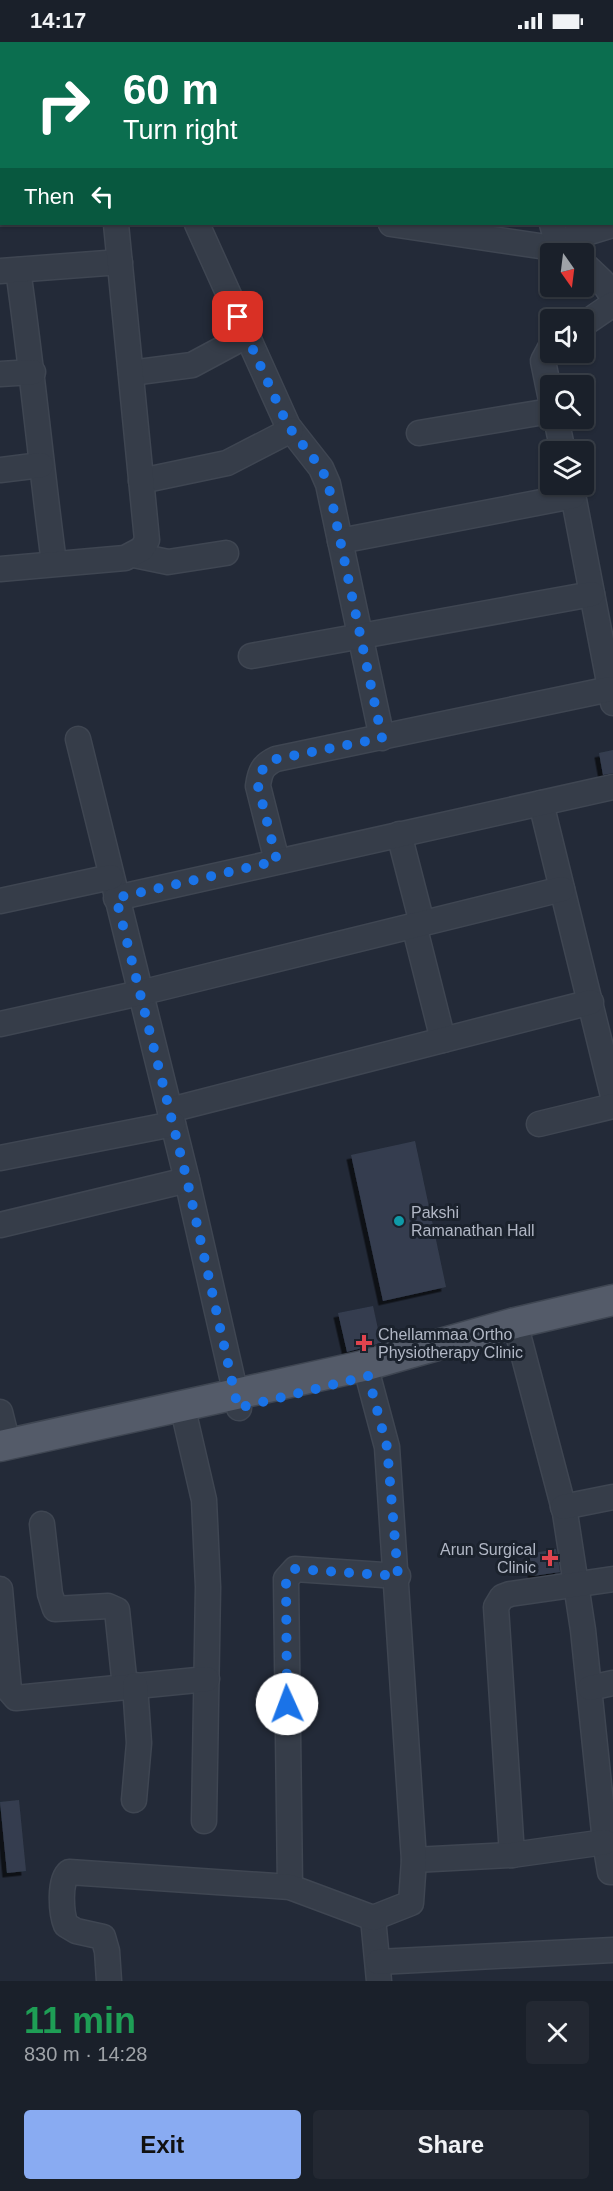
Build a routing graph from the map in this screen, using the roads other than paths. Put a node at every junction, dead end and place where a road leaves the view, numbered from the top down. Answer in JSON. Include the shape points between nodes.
{"nodes":[{"id":1,"x":116,"y":225,"type":"edge"},
{"id":2,"x":197,"y":225,"type":"edge"},
{"id":3,"x":398,"y":225,"type":"edge"},
{"id":4,"x":552,"y":225,"type":"edge"},
{"id":5,"x":613,"y":225,"type":"edge"},
{"id":6,"x":561,"y":243,"type":"edge"},
{"id":7,"x":570,"y":243,"type":"edge"},
{"id":8,"x":540,"y":247,"type":"edge"},
{"id":9,"x":120,"y":262,"type":"junction"},
{"id":10,"x":9,"y":270,"type":"edge"},
{"id":11,"x":594,"y":273,"type":"edge"},
{"id":12,"x":613,"y":297,"type":"edge"},
{"id":13,"x":613,"y":304,"type":"edge"},
{"id":14,"x":594,"y":317,"type":"edge"},
{"id":15,"x":246,"y":336,"type":"junction"},
{"id":16,"x":33,"y":372,"type":"junction"},
{"id":17,"x":131,"y":373,"type":"junction"},
{"id":18,"x":0,"y":374,"type":"edge"},
{"id":19,"x":540,"y":413,"type":"edge"},
{"id":20,"x":291,"y":430,"type":"junction"},
{"id":21,"x":419,"y":433,"type":"dead end"},
{"id":22,"x":41,"y":465,"type":"junction"},
{"id":23,"x":0,"y":470,"type":"edge"},
{"id":24,"x":141,"y":481,"type":"junction"},
{"id":25,"x":549,"y":495,"type":"edge"},
{"id":26,"x":573,"y":495,"type":"edge"},
{"id":27,"x":340,"y":541,"type":"junction"},
{"id":28,"x":226,"y":553,"type":"dead end"},
{"id":29,"x":134,"y":555,"type":"junction"},
{"id":30,"x":54,"y":563,"type":"junction"},
{"id":31,"x":0,"y":569,"type":"edge"},
{"id":32,"x":592,"y":594,"type":"junction"},
{"id":33,"x":606,"y":629,"type":"edge"},
{"id":34,"x":360,"y":638,"type":"junction"},
{"id":35,"x":251,"y":656,"type":"dead end"},
{"id":36,"x":612,"y":696,"type":"edge"},
{"id":37,"x":382,"y":738,"type":"junction"},
{"id":38,"x":78,"y":739,"type":"dead end"},
{"id":39,"x":613,"y":787,"type":"edge"},
{"id":40,"x":541,"y":802,"type":"junction"},
{"id":41,"x":399,"y":834,"type":"junction"},
{"id":42,"x":277,"y":861,"type":"junction"},
{"id":43,"x":114,"y":887,"type":"junction"},
{"id":44,"x":562,"y":888,"type":"junction"},
{"id":45,"x":0,"y":902,"type":"edge"},
{"id":46,"x":418,"y":924,"type":"junction"},
{"id":47,"x":140,"y":993,"type":"junction"},
{"id":48,"x":591,"y":1002,"type":"junction"},
{"id":49,"x":0,"y":1024,"type":"edge"},
{"id":50,"x":443,"y":1040,"type":"junction"},
{"id":51,"x":613,"y":1096,"type":"edge"},
{"id":52,"x":613,"y":1106,"type":"edge"},
{"id":53,"x":171,"y":1117,"type":"junction"},
{"id":54,"x":539,"y":1124,"type":"dead end"},
{"id":55,"x":0,"y":1158,"type":"edge"},
{"id":56,"x":187,"y":1180,"type":"junction"},
{"id":57,"x":0,"y":1225,"type":"edge"},
{"id":58,"x":613,"y":1300,"type":"edge"},
{"id":59,"x":613,"y":1314,"type":"edge"},
{"id":60,"x":517,"y":1330,"type":"junction"},
{"id":61,"x":368,"y":1376,"type":"junction"},
{"id":62,"x":237,"y":1402,"type":"junction"},
{"id":63,"x":0,"y":1412,"type":"edge"},
{"id":64,"x":185,"y":1418,"type":"junction"},
{"id":65,"x":3,"y":1450,"type":"edge"},
{"id":66,"x":613,"y":1497,"type":"edge"},
{"id":67,"x":563,"y":1507,"type":"junction"},
{"id":68,"x":42,"y":1524,"type":"dead end"},
{"id":69,"x":398,"y":1576,"type":"junction"},
{"id":70,"x":613,"y":1579,"type":"edge"},
{"id":71,"x":575,"y":1585,"type":"junction"},
{"id":72,"x":0,"y":1589,"type":"edge"},
{"id":73,"x":207,"y":1679,"type":"junction"},
{"id":74,"x":130,"y":1686,"type":"junction"},
{"id":75,"x":602,"y":1686,"type":"edge"},
{"id":76,"x":607,"y":1780,"type":"edge"},
{"id":77,"x":134,"y":1800,"type":"dead end"},
{"id":78,"x":204,"y":1821,"type":"dead end"},
{"id":79,"x":605,"y":1842,"type":"junction"},
{"id":80,"x":512,"y":1855,"type":"junction"},
{"id":81,"x":414,"y":1860,"type":"junction"},
{"id":82,"x":613,"y":1872,"type":"edge"},
{"id":83,"x":290,"y":1887,"type":"junction"},
{"id":84,"x":373,"y":1918,"type":"junction"},
{"id":85,"x":613,"y":1950,"type":"edge"},
{"id":86,"x":379,"y":1971,"type":"edge"},
{"id":87,"x":109,"y":1981,"type":"edge"}],
"edges":[{"from":1,"to":9,"type":"street"},
{"from":2,"to":15,"type":"street"},
{"from":3,"to":8,"type":"street"},
{"from":4,"to":6,"type":"street"},
{"from":5,"to":7,"type":"street","via":[[573,237]]},
{"from":9,"to":10,"type":"street"},
{"from":9,"to":17,"type":"street"},
{"from":10,"to":16,"type":"street"},
{"from":11,"to":12,"type":"street"},
{"from":13,"to":14,"type":"street"},
{"from":15,"to":17,"type":"street","via":[[192,365]]},
{"from":15,"to":20,"type":"street"},
{"from":16,"to":18,"type":"street"},
{"from":16,"to":22,"type":"street"},
{"from":17,"to":24,"type":"street"},
{"from":19,"to":21,"type":"street"},
{"from":20,"to":24,"type":"street","via":[[227,463]]},
{"from":20,"to":27,"type":"street","via":[[325,476]]},
{"from":22,"to":23,"type":"street"},
{"from":22,"to":30,"type":"street"},
{"from":24,"to":29,"type":"street","via":[[147,540]]},
{"from":25,"to":27,"type":"street"},
{"from":26,"to":32,"type":"street"},
{"from":27,"to":34,"type":"street"},
{"from":28,"to":29,"type":"street","via":[[168,562]]},
{"from":29,"to":30,"type":"street"},
{"from":30,"to":31,"type":"street"},
{"from":32,"to":33,"type":"street"},
{"from":32,"to":34,"type":"street"},
{"from":33,"to":36,"type":"street"},
{"from":34,"to":35,"type":"street"},
{"from":34,"to":37,"type":"street"},
{"from":36,"to":37,"type":"street"},
{"from":37,"to":42,"type":"street","via":[[265,764],[258,786]]},
{"from":38,"to":43,"type":"street"},
{"from":39,"to":40,"type":"street"},
{"from":40,"to":41,"type":"street"},
{"from":40,"to":44,"type":"street"},
{"from":41,"to":42,"type":"street"},
{"from":41,"to":46,"type":"street"},
{"from":42,"to":43,"type":"street"},
{"from":43,"to":45,"type":"street"},
{"from":43,"to":47,"type":"street"},
{"from":44,"to":46,"type":"street"},
{"from":44,"to":48,"type":"street"},
{"from":46,"to":47,"type":"street"},
{"from":46,"to":50,"type":"street"},
{"from":47,"to":49,"type":"street"},
{"from":47,"to":53,"type":"street"},
{"from":48,"to":50,"type":"street"},
{"from":48,"to":51,"type":"street"},
{"from":50,"to":53,"type":"street"},
{"from":52,"to":54,"type":"street"},
{"from":53,"to":55,"type":"street"},
{"from":53,"to":56,"type":"street"},
{"from":56,"to":57,"type":"street"},
{"from":56,"to":62,"type":"street"},
{"from":58,"to":60,"type":"main road"},
{"from":59,"to":60,"type":"main road"},
{"from":60,"to":61,"type":"main road"},
{"from":60,"to":62,"type":"main road","via":[[363,1366]]},
{"from":60,"to":67,"type":"street"},
{"from":61,"to":62,"type":"main road"},
{"from":61,"to":69,"type":"street","via":[[387,1447]]},
{"from":62,"to":64,"type":"main road"},
{"from":62,"to":65,"type":"main road"},
{"from":63,"to":65,"type":"street"},
{"from":64,"to":65,"type":"main road"},
{"from":64,"to":73,"type":"street","via":[[204,1500]]},
{"from":66,"to":67,"type":"street"},
{"from":67,"to":71,"type":"street"},
{"from":68,"to":74,"type":"street","via":[[55,1609],[108,1606],[117,1610]]},
{"from":69,"to":81,"type":"street"},
{"from":69,"to":83,"type":"street","via":[[295,1569],[286,1580]]},
{"from":70,"to":71,"type":"street"},
{"from":71,"to":75,"type":"street"},
{"from":71,"to":80,"type":"street","via":[[510,1594],[496,1606]]},
{"from":72,"to":74,"type":"street","via":[[9,1690],[16,1698]]},
{"from":73,"to":74,"type":"street"},
{"from":73,"to":78,"type":"street"},
{"from":74,"to":77,"type":"street","via":[[140,1743]]},
{"from":75,"to":76,"type":"street"},
{"from":76,"to":79,"type":"street"},
{"from":79,"to":80,"type":"street"},
{"from":79,"to":82,"type":"street"},
{"from":80,"to":81,"type":"street"},
{"from":81,"to":84,"type":"street","via":[[411,1903]]},
{"from":83,"to":84,"type":"street"},
{"from":83,"to":87,"type":"street","via":[[69,1872],[64,1878],[66,1925],[103,1937]]},
{"from":84,"to":86,"type":"street"},
{"from":85,"to":86,"type":"street"}]}
